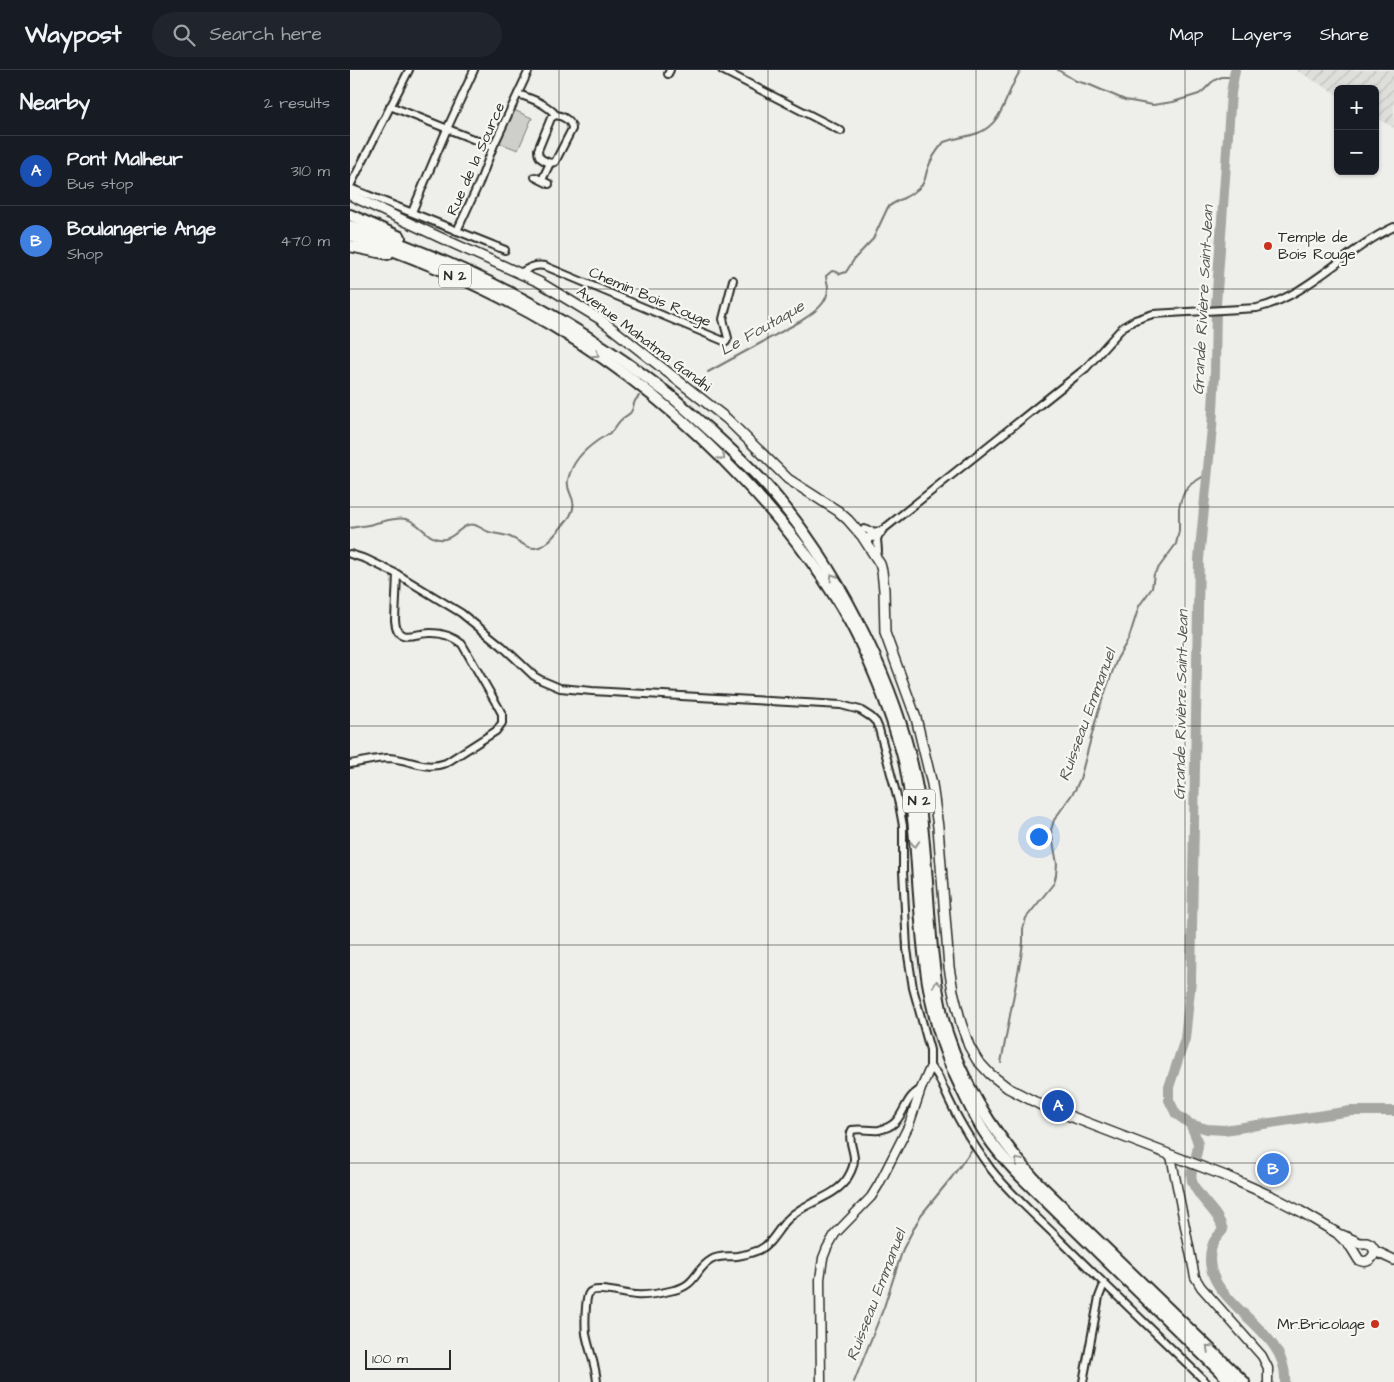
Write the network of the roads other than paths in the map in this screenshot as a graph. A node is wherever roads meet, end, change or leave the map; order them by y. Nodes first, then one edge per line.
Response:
1 (409, 70) edge
2 (474, 70) edge
3 (529, 70) edge
4 (722, 70) edge
5 (518, 94) junction
6 (390, 106) junction
7 (556, 115) junction
8 (447, 129) junction
9 (841, 131) dead end
10 (493, 147) junction
11 (550, 163) junction
12 (549, 184) dead end
13 (350, 187) edge
14 (350, 195) edge
15 (350, 201) edge
16 (412, 212) junction
17 (350, 215) edge
18 (350, 226) edge
19 (1394, 228) edge
20 (458, 231) junction
21 (350, 235) edge
22 (438, 237) junction
23 (350, 246) edge
24 (505, 250) dead end
25 (520, 273) junction
26 (734, 280) dead end
27 (492, 283) junction
28 (556, 327) junction
29 (812, 493) junction
30 (825, 502) junction
31 (864, 529) junction
32 (880, 532) junction
33 (870, 537) junction
34 (874, 550) junction
35 (350, 554) edge
36 (397, 574) junction
37 (350, 764) edge
38 (930, 1068) junction
39 (921, 1089) junction
40 (1171, 1156) junction
41 (1337, 1233) junction
42 (1360, 1243) junction
43 (1375, 1251) junction
44 (1355, 1254) junction
45 (1370, 1260) junction
46 (1394, 1261) edge
47 (1104, 1284) junction
48 (597, 1382) edge
49 (821, 1382) edge
50 (1083, 1382) edge
51 (1206, 1382) edge
52 (1231, 1382) edge
53 (1244, 1382) edge
54 (1268, 1382) edge

1 - 6 street
2 - 8 street
3 - 5 street, Rue de la Source
4 - 9 street
5 - 7 street
5 - 10 street, Rue de la Source
6 - 8 street
6 - 13 street
7 - 11 street
7 - 11 street
8 - 10 street
8 - 16 street
10 - 20 street, Rue de la Source
11 - 12 street
13 - 16 street
14 - 22 main road, Avenue Mahatma Gandhi
15 - 22 main road, Avenue Mahatma Gandhi
16 - 20 street
17 - 27 highway
18 - 27 highway, N 2
19 - 32 street
20 - 24 street
21 - 28 highway, N 2
22 - 25 main road, Avenue Mahatma Gandhi
23 - 28 highway
25 - 26 street, Chemin Bois Rouge
25 - 29 main road, Avenue Mahatma Gandhi
53 -> 27 highway, N 2
28 -> 52 highway, N 2
29 - 30 main road, Avenue Mahatma Gandhi
29 - 31 main road, Avenue Mahatma Gandhi
30 - 33 main road
30 - 34 main road, Avenue Mahatma Gandhi
31 - 32 street
31 - 33 main road, Avenue Mahatma Gandhi
32 - 33 main road
32 - 34 street
33 - 34 main road
34 - 40 main road, Avenue Mahatma Gandhi
35 - 36 street
36 - 37 street
36 - 38 street
38 - 39 street
38 - 47 street
39 - 48 street
39 - 49 street
40 - 41 main road
40 - 54 street
41 - 42 main road
41 - 44 main road
42 - 43 main road
42 - 44 main road
43 - 45 main road
43 - 46 main road
44 - 45 main road
45 - 46 main road
47 - 50 street
47 - 51 street

